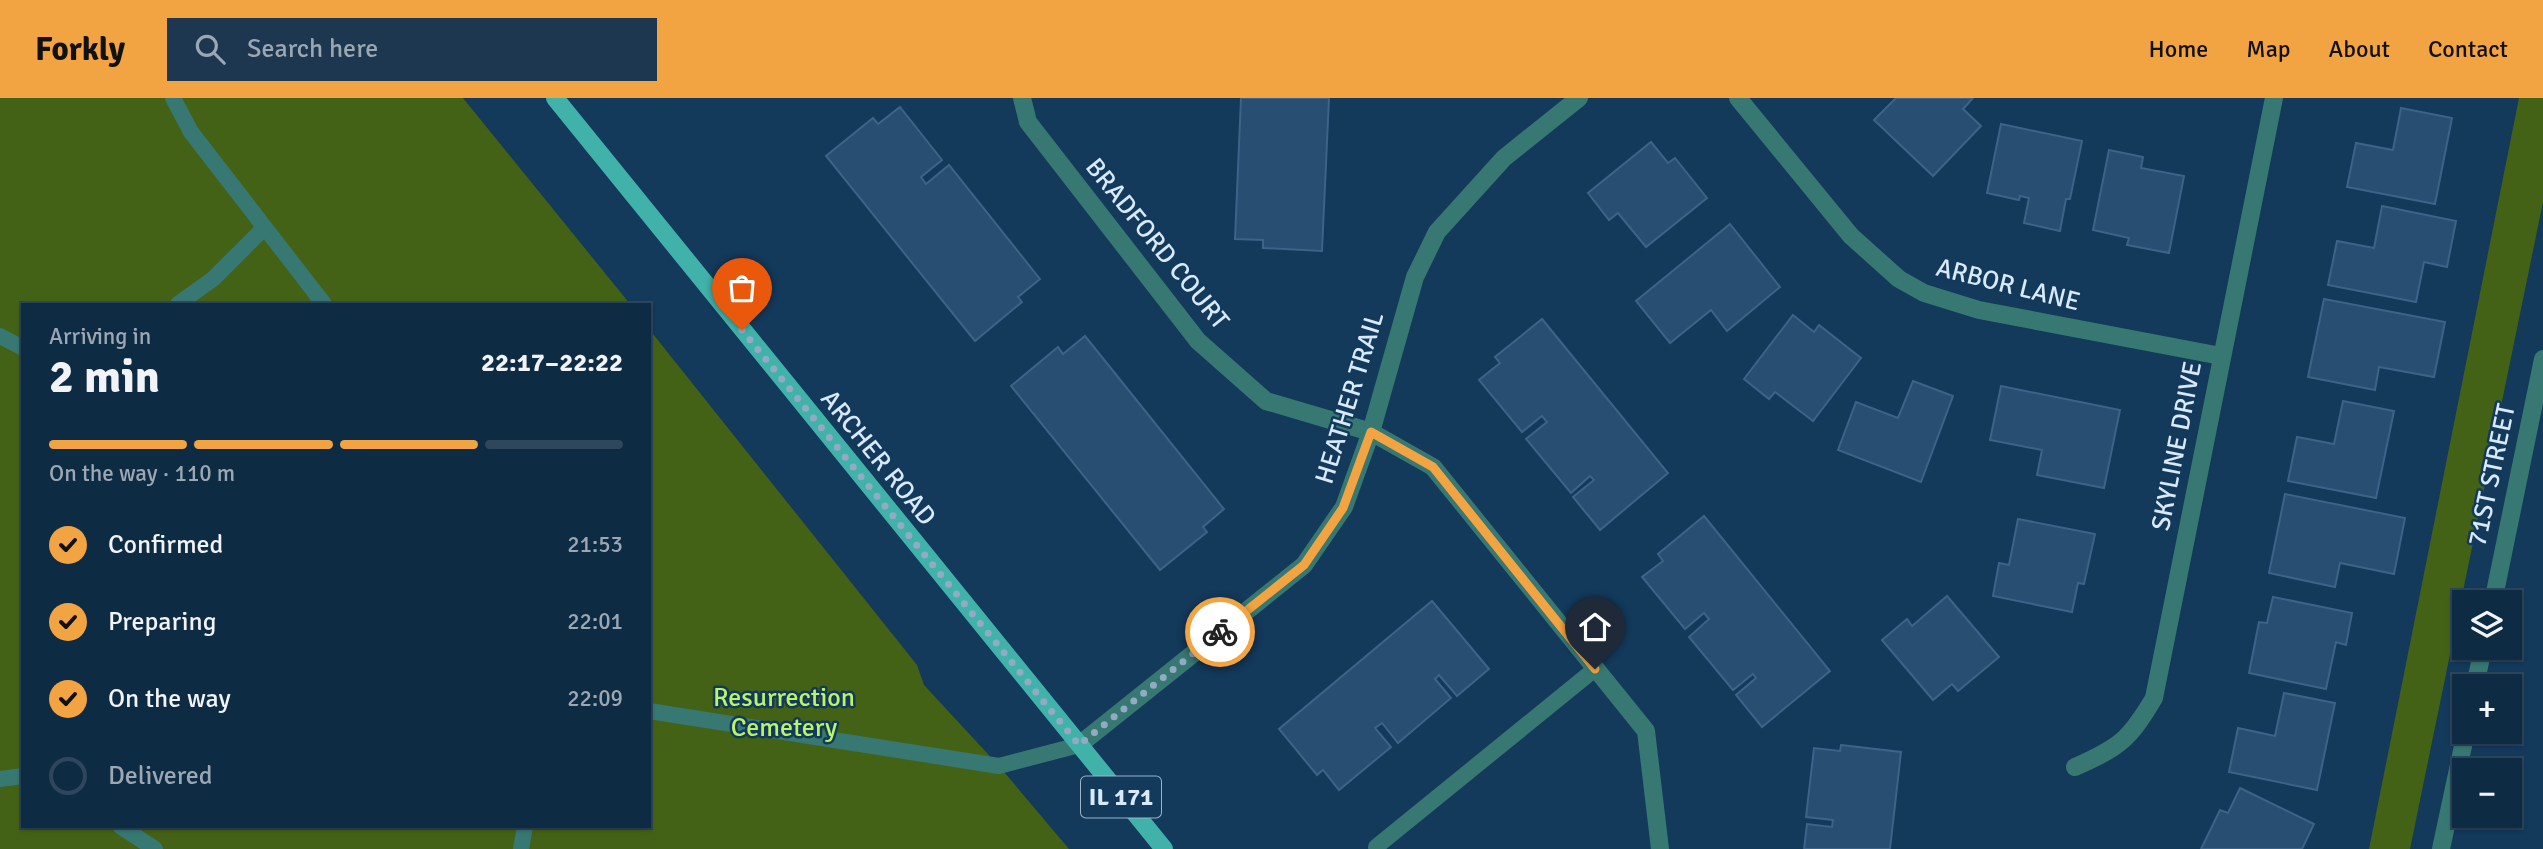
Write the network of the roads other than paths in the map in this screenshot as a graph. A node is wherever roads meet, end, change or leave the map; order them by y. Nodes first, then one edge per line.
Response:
1 (173, 98) edge
2 (555, 98) edge
3 (1023, 98) edge
4 (1579, 98) edge
5 (1738, 98) edge
6 (2274, 98) edge
7 (264, 228) junction
8 (179, 303) edge
9 (323, 303) edge
10 (0, 336) edge
11 (21, 347) edge
12 (2221, 356) junction
13 (2543, 359) edge
14 (1371, 432) junction
15 (2495, 590) edge
16 (1595, 669) junction
17 (651, 711) edge
18 (2463, 744) edge
19 (1079, 745) junction
20 (2075, 767) dead end
21 (21, 776) edge
22 (0, 779) edge
23 (123, 828) edge
24 (525, 828) edge
25 (1376, 847) dead end
26 (155, 849) edge
27 (521, 849) edge
28 (1164, 849) edge
29 (1660, 849) edge
30 (2441, 849) edge

1 - 7 lane
2 - 19 main road, ARCHER ROAD / IL 171
3 - 14 street, BRADFORD COURT
4 - 14 street, HEATHER TRAIL
5 - 12 street, ARBOR LANE
6 - 12 street, SKYLINE DRIVE
7 - 8 lane
7 - 9 lane
10 - 11 lane
12 - 20 street, SKYLINE DRIVE
13 - 15 street, 71ST STREET
14 - 16 street, BRADFORD COURT
14 - 19 street, HEATHER TRAIL
16 - 25 lane
16 - 29 street, BRADFORD COURT
17 - 19 lane
18 - 30 street
19 - 28 main road, ARCHER ROAD / IL 171
21 - 22 lane
23 - 26 lane
24 - 27 lane

